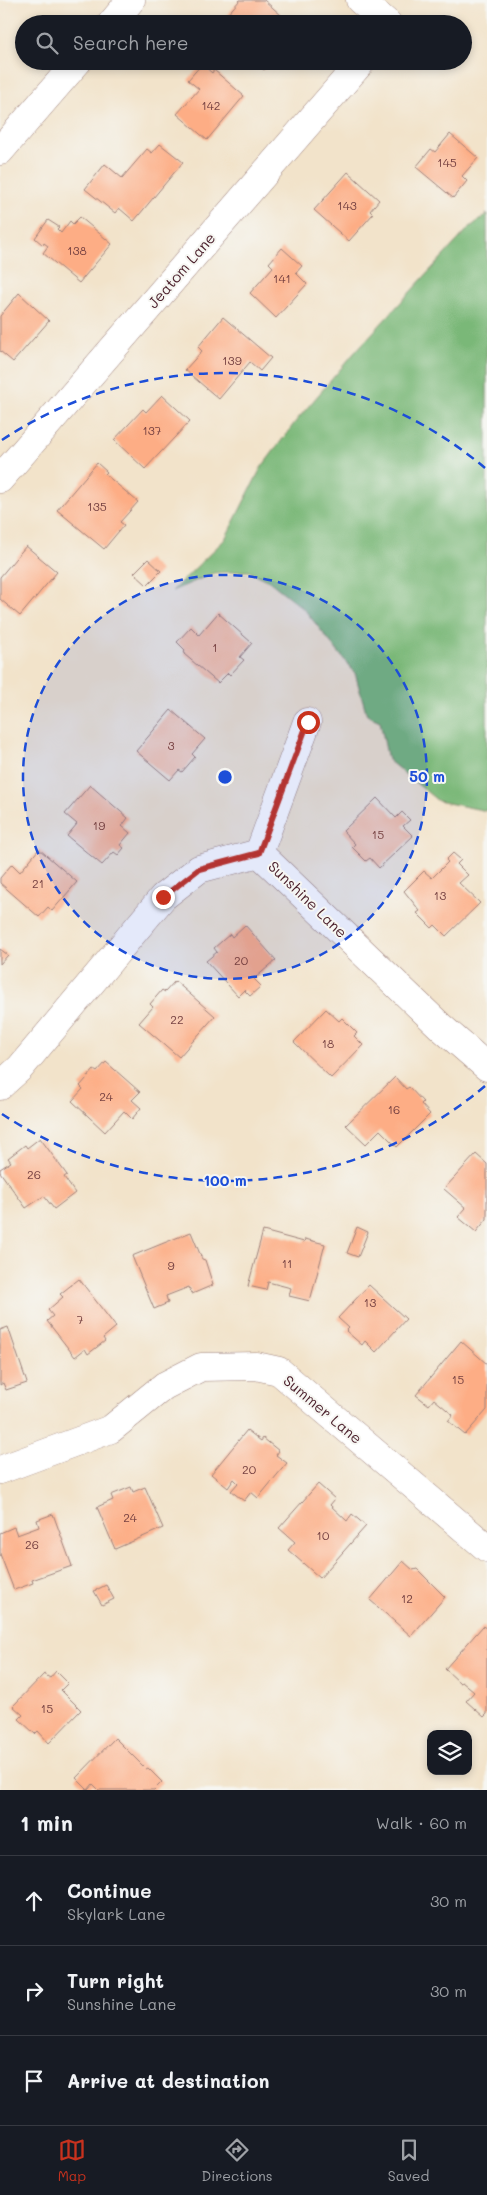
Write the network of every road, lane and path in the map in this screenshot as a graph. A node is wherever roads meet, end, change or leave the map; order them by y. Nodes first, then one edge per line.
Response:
1 (360, 0) edge
2 (378, 15) edge
3 (70, 70) edge
4 (354, 70) edge
5 (0, 151) edge
6 (0, 479) edge
7 (308, 722) dead end
8 (259, 853) junction
9 (487, 1067) edge
10 (0, 1086) edge
11 (0, 1470) edge
12 (487, 1548) edge

1 - 2 street
3 - 5 street
4 - 6 street, Jeatom Lane
7 - 8 street
8 - 9 street, Sunshine Lane
8 - 10 street, Sunshine Lane
11 - 12 street, Summer Lane

